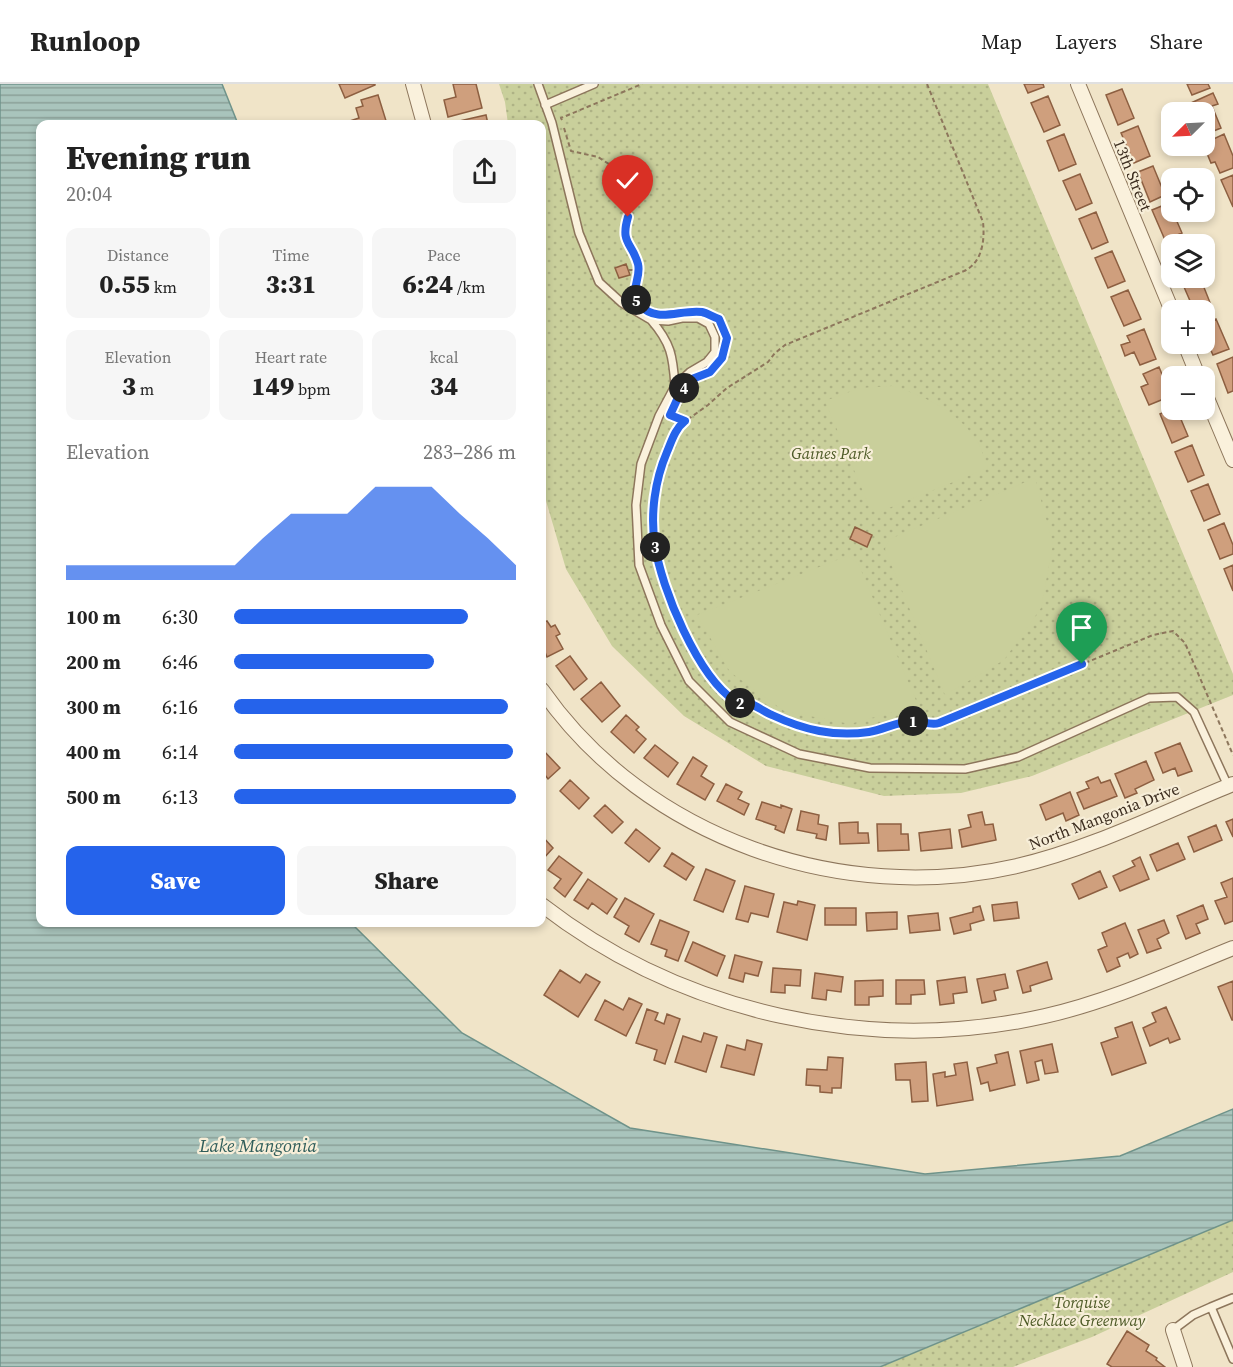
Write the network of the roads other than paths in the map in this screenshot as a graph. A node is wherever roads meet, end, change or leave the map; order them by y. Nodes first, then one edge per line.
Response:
1 (412, 84) edge
2 (538, 84) edge
3 (594, 84) edge
4 (1078, 84) edge
5 (545, 105) junction
6 (423, 120) edge
7 (1167, 300) edge
8 (651, 320) junction
9 (675, 386) junction
10 (1215, 417) edge
11 (1233, 460) edge
12 (546, 695) edge
13 (1230, 785) edge
14 (546, 908) edge
15 (1233, 948) edge
16 (1233, 1298) edge
17 (1211, 1308) junction
18 (1173, 1330) joint
19 (1233, 1359) edge
20 (1185, 1367) edge

1 - 6 street
2 - 5 lane
3 - 5 lane
4 - 7 street, 13th Street
5 - 8 lane
8 - 9 lane
8 - 9 lane
9 - 13 lane
10 - 11 street
12 - 13 street, North Mangonia Drive
14 - 15 street
16 - 17 lane
17 - 18 lane
17 - 19 lane
18 - 20 street

